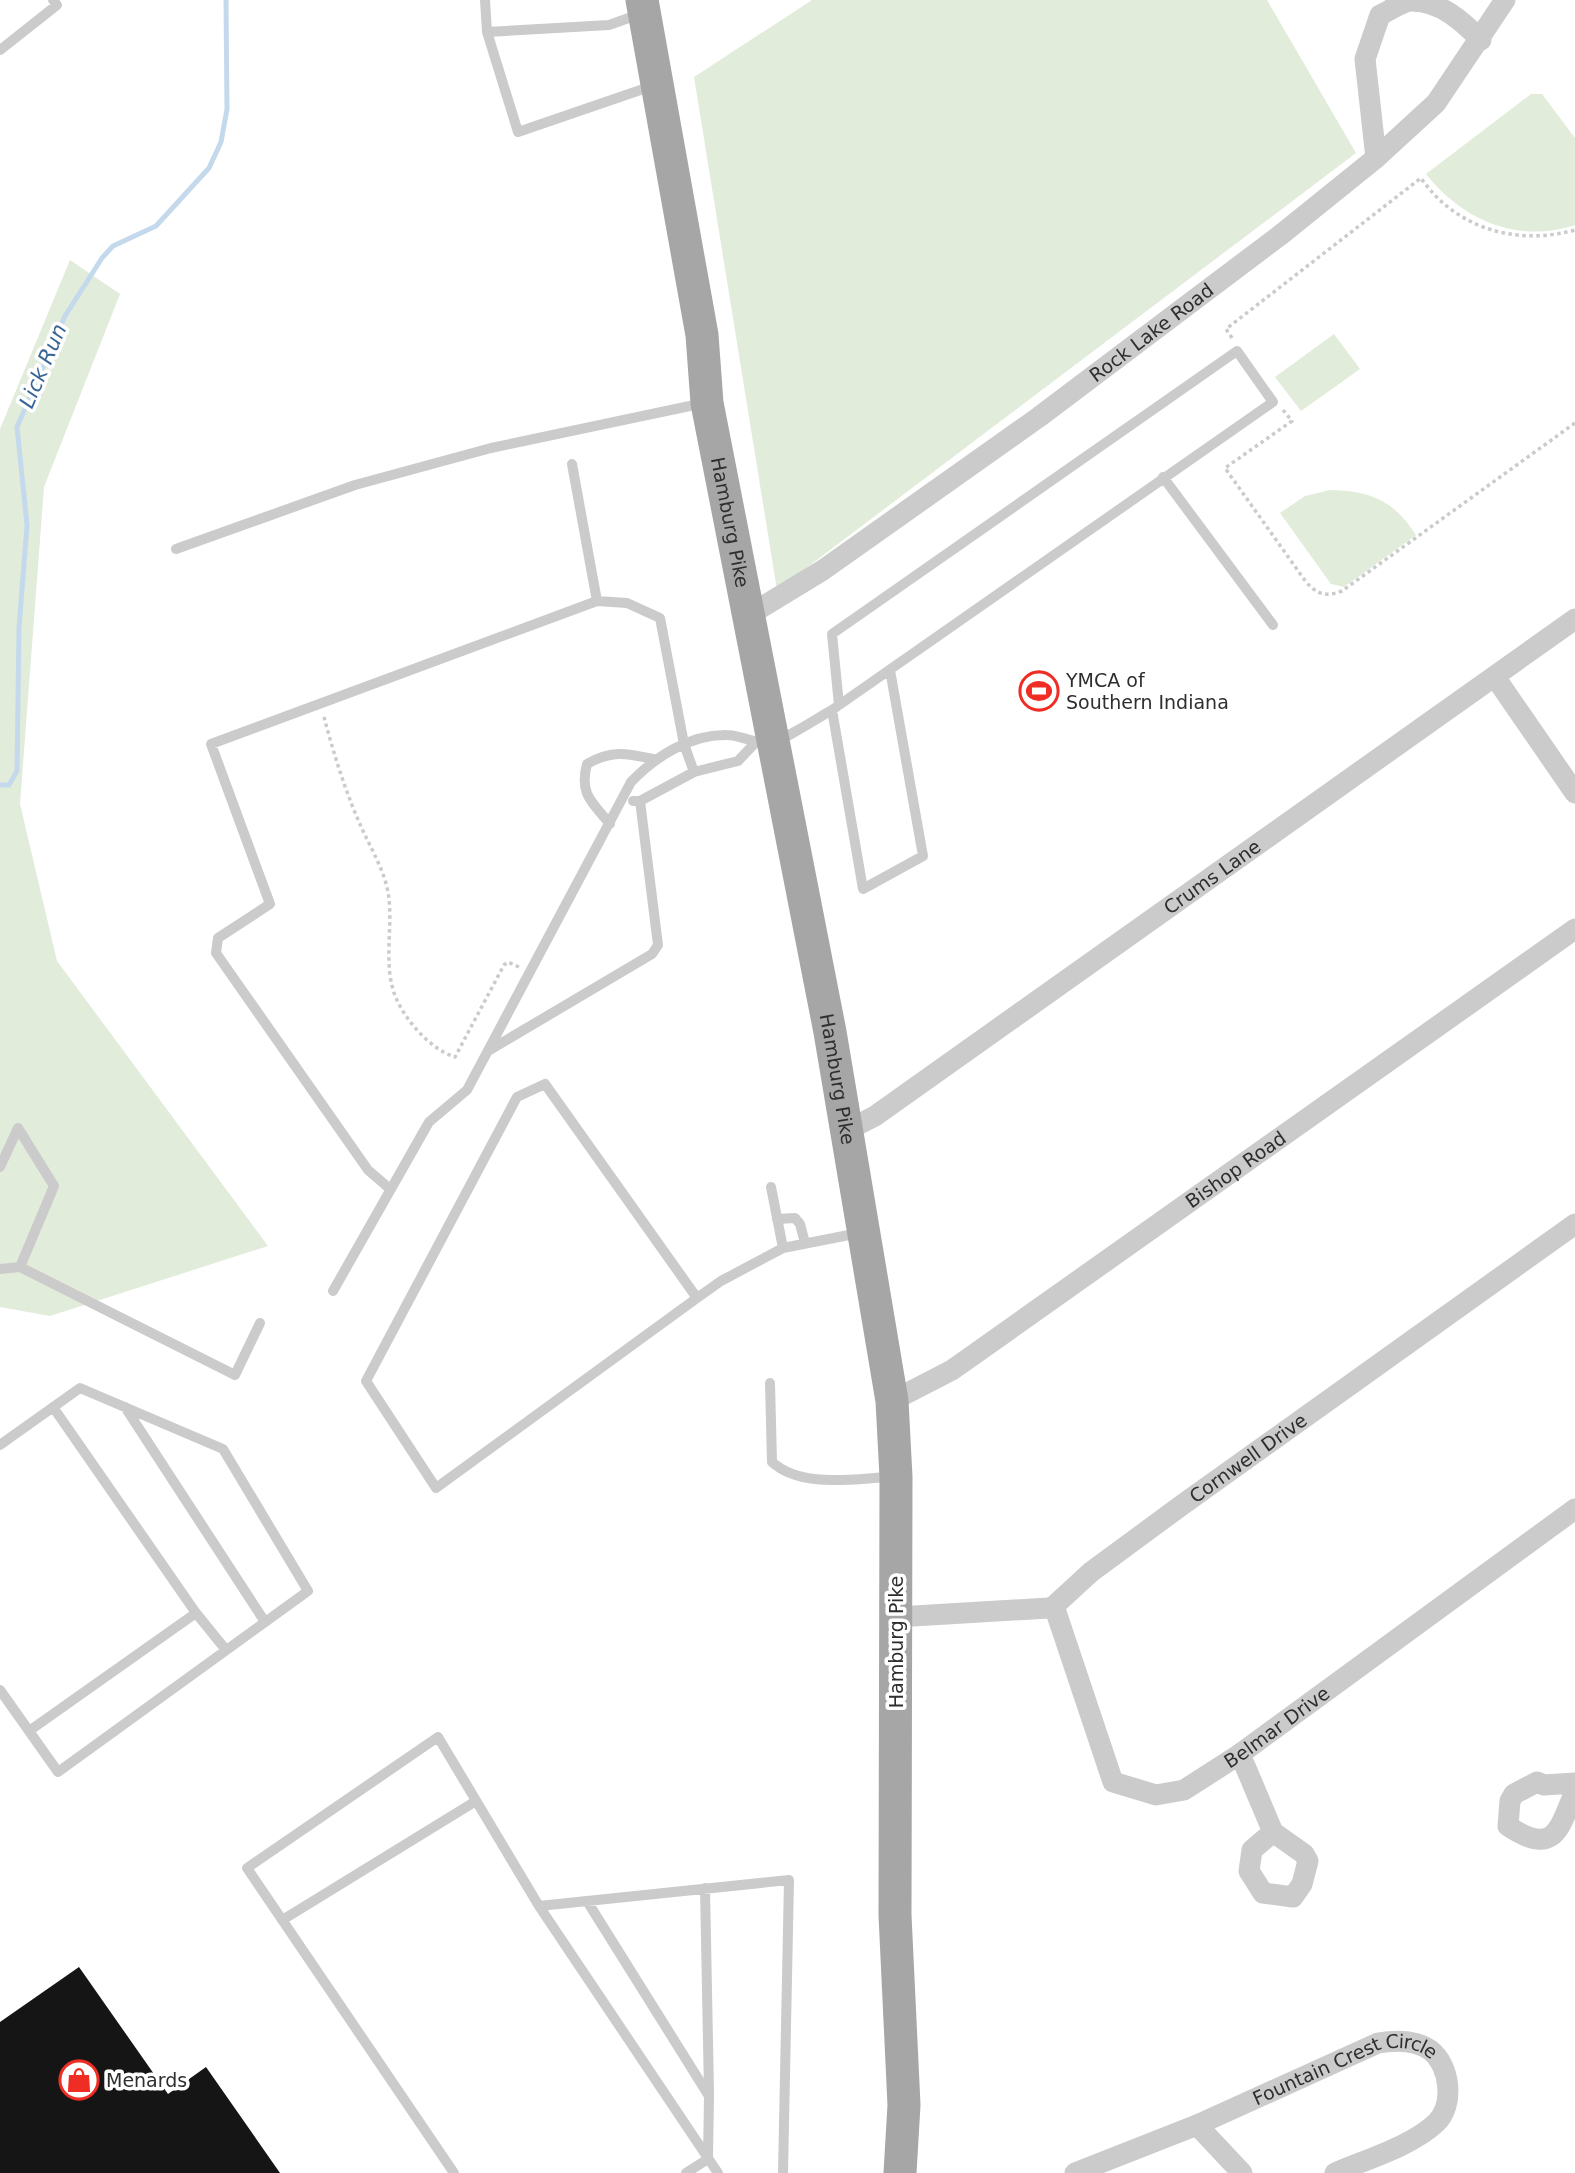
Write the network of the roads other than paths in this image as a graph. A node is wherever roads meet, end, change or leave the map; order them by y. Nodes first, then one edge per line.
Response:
1 (53, 0) edge
2 (485, 0) edge
3 (1505, 0) edge
4 (643, 6) edge
5 (487, 32) junction
6 (1481, 40) junction
7 (0, 50) edge
8 (657, 85) junction
9 (1376, 158) junction
10 (707, 403) junction
11 (572, 464) dead end
12 (1163, 477) junction
13 (176, 549) dead end
14 (597, 601) junction
15 (749, 615) junction
16 (1575, 619) edge
17 (1273, 625) dead end
18 (890, 670) junction
19 (1495, 677) junction
20 (835, 707) junction
21 (764, 742) junction
22 (684, 744) junction
23 (653, 759) junction
24 (694, 772) junction
25 (1575, 793) edge
26 (623, 801) junction
27 (640, 801) junction
28 (610, 824) junction
29 (1575, 929) edge
30 (488, 1051) junction
31 (846, 1131) junction
32 (0, 1167) edge
33 (771, 1187) dead end
34 (390, 1189) junction
35 (777, 1219) junction
36 (1575, 1224) edge
37 (865, 1231) junction
38 (805, 1243) junction
39 (783, 1248) junction
40 (20, 1267) junction
41 (0, 1269) edge
42 (334, 1291) dead end
43 (697, 1298) junction
44 (260, 1323) dead end
45 (770, 1384) dead end
46 (892, 1401) junction
47 (53, 1407) junction
48 (125, 1407) junction
49 (0, 1446) edge
50 (896, 1477) junction
51 (1575, 1508) edge
52 (1054, 1606) junction
53 (196, 1613) junction
54 (897, 1617) junction
55 (265, 1622) junction
56 (226, 1650) junction
57 (0, 1690) edge
58 (29, 1731) junction
59 (1240, 1754) junction
60 (1575, 1783) edge
61 (1575, 1791) edge
62 (476, 1801) junction
63 (1273, 1832) dead end
64 (705, 1888) junction
65 (587, 1901) junction
66 (539, 1906) junction
67 (284, 1919) junction
68 (709, 2096) junction
69 (1197, 2125) junction
70 (708, 2159) junction
71 (454, 2173) edge
72 (686, 2173) edge
73 (718, 2173) edge
74 (783, 2173) edge
75 (900, 2173) edge
76 (1074, 2173) edge
77 (1242, 2173) edge
78 (1335, 2173) edge

1 - 7 lane
2 - 5 lane
3 - 6 street, Rock Lake Road
4 - 5 lane
4 - 8 main road, Hamburg Pike
5 - 8 lane
6 - 9 street, Rock Lake Road
6 - 9 street
8 - 10 main road, Hamburg Pike
9 - 15 street, Rock Lake Road
10 - 13 lane
10 - 15 main road, Hamburg Pike
11 - 14 lane
12 - 17 lane
12 - 18 lane
12 - 20 lane
14 - 22 lane
14 - 34 lane
15 - 21 main road, Hamburg Pike
16 - 19 street, Crums Lane
18 - 20 lane
18 - 20 lane
19 - 25 street
19 - 31 street, Crums Lane
20 - 21 lane
21 - 22 lane
21 - 24 lane
21 - 31 main road, Hamburg Pike
22 - 23 lane
22 - 24 lane
23 - 26 lane
23 - 28 lane
24 - 27 lane
26 - 27 lane
26 - 28 lane
27 - 30 lane
28 - 30 lane
29 - 46 street, Bishop Road
30 - 34 lane
31 - 37 main road, Hamburg Pike
32 - 40 lane
33 - 35 lane
34 - 42 lane
35 - 38 lane
35 - 39 lane
36 - 52 street, Cornwell Drive
37 - 38 lane
37 - 46 main road, Hamburg Pike
38 - 39 lane
39 - 43 lane
40 - 41 lane
40 - 44 lane
43 - 43 lane
45 - 50 lane
46 - 50 main road, Hamburg Pike
47 - 48 lane
47 - 49 lane
47 - 53 lane
48 - 55 lane
48 - 55 lane
50 - 54 main road, Hamburg Pike
51 - 59 street, Belmar Drive
52 - 54 street
52 - 59 street, Belmar Drive
53 - 56 lane
53 - 58 lane
54 - 75 main road, Hamburg Pike
55 - 56 lane
56 - 58 lane
57 - 58 lane
59 - 63 street
60 - 61 street
62 - 66 lane
62 - 67 lane
62 - 67 lane
64 - 65 lane
64 - 68 lane
64 - 74 lane
65 - 66 lane
65 - 68 lane
66 - 70 lane
67 - 71 lane
68 - 70 lane
69 - 76 street, Fountain Crest Circle
69 - 77 street
69 - 78 street, Fountain Crest Circle
70 - 72 lane
70 - 73 lane

